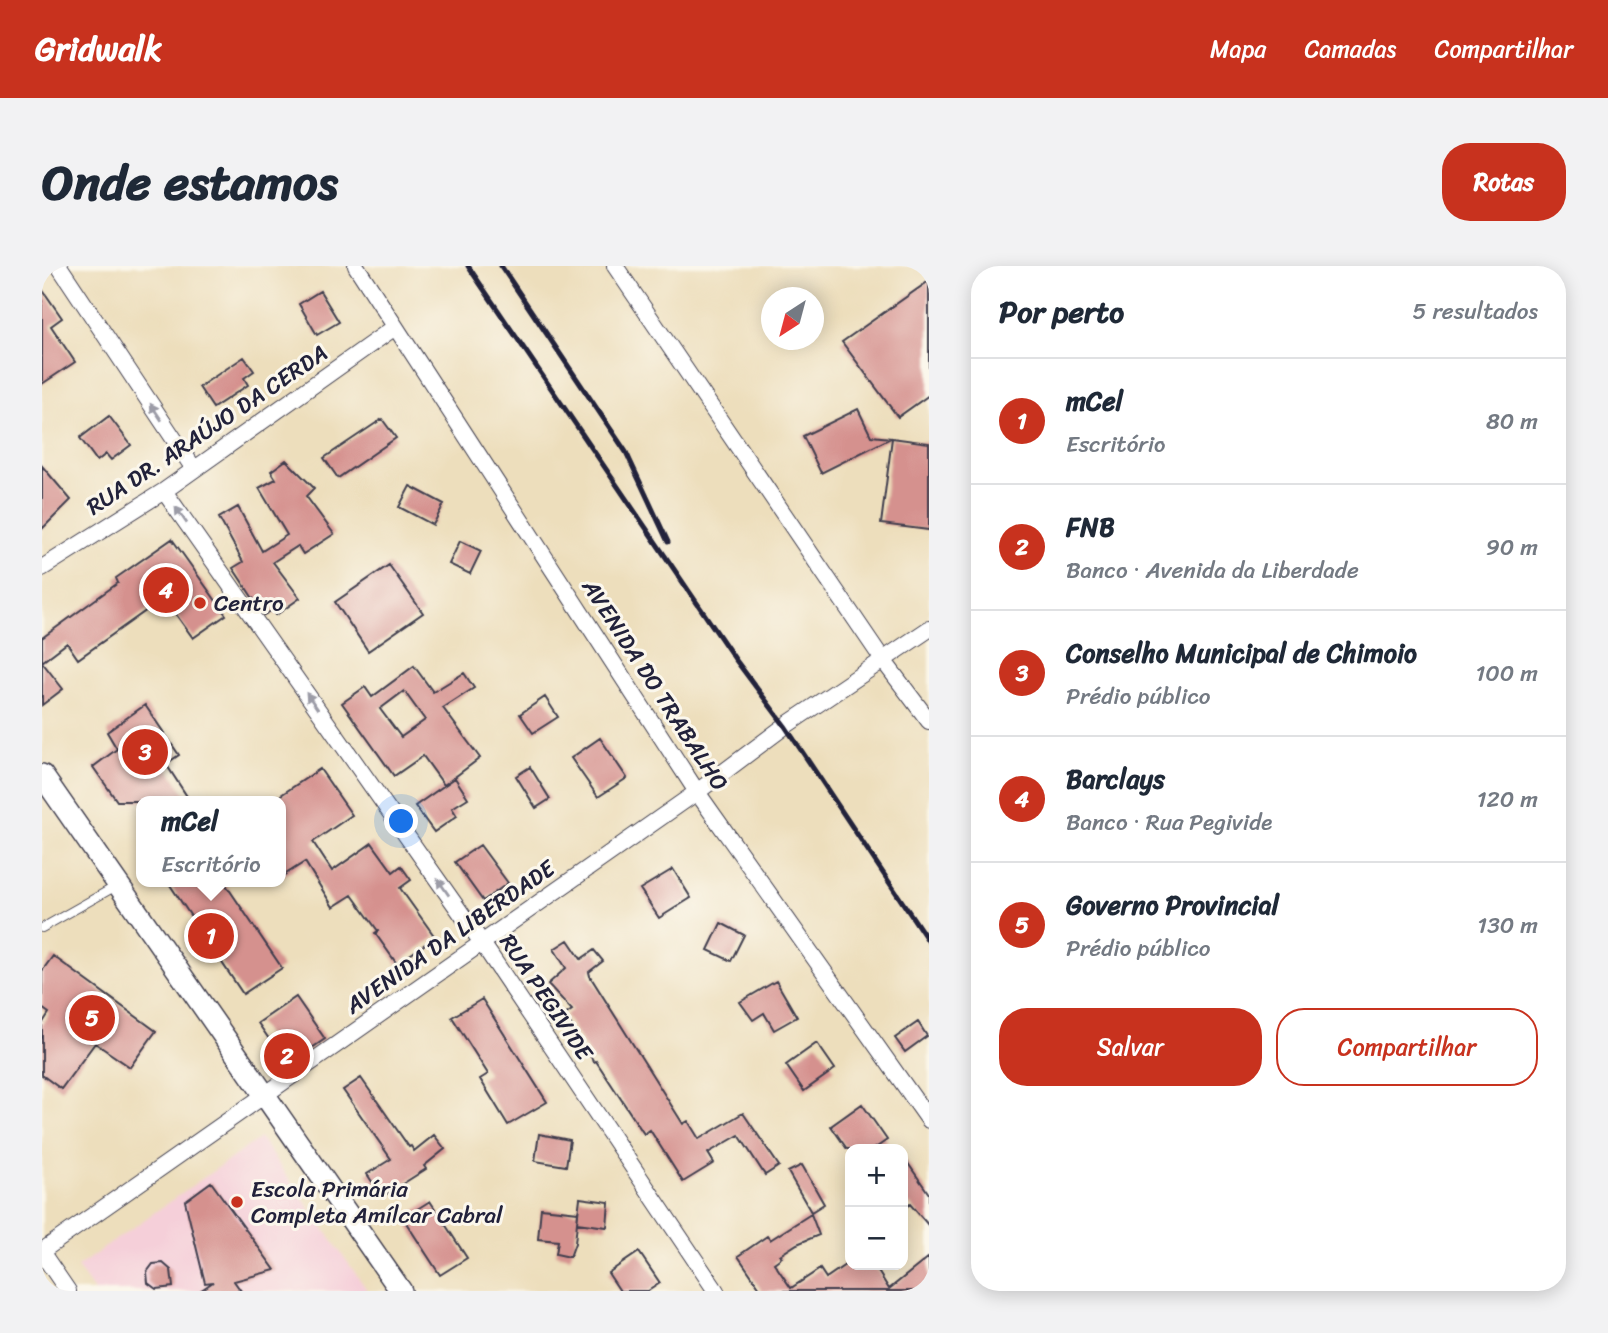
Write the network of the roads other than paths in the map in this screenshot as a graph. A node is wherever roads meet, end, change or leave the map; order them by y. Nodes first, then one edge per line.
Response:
1 (59, 266) edge
2 (356, 266) edge
3 (615, 266) edge
4 (396, 327) junction
5 (194, 469) junction
6 (164, 491) junction
7 (42, 568) edge
8 (929, 629) edge
9 (883, 660) junction
10 (929, 719) edge
11 (42, 775) edge
12 (697, 792) junction
13 (118, 885) junction
14 (42, 928) edge
15 (482, 943) junction
16 (265, 1095) junction
17 (929, 1120) edge
18 (42, 1252) edge
19 (68, 1291) edge
20 (401, 1291) edge
21 (716, 1291) edge

5 -> 1 street
2 - 4 street, AVENIDA DO TRABALHO
3 - 9 street
4 - 5 street, RUA DR. ARAÚJO DA CERDA
4 - 12 street, AVENIDA DO TRABALHO
5 - 6 street, RUA DR. ARAÚJO DA CERDA
6 - 7 street, RUA DR. ARAÚJO DA CERDA
15 -> 6 street, RUA PEGIVIDE
8 - 9 street, AVENIDA DA LIBERDADE
9 - 10 street
9 - 12 street, AVENIDA DA LIBERDADE
11 - 13 street
12 - 15 street, AVENIDA DA LIBERDADE
12 - 17 street, AVENIDA DO TRABALHO
13 - 14 lane
13 - 16 street
15 - 16 street, AVENIDA DA LIBERDADE
15 - 21 street, RUA PEGIVIDE
16 - 18 street, AVENIDA DA LIBERDADE
16 - 20 street
18 - 19 street

